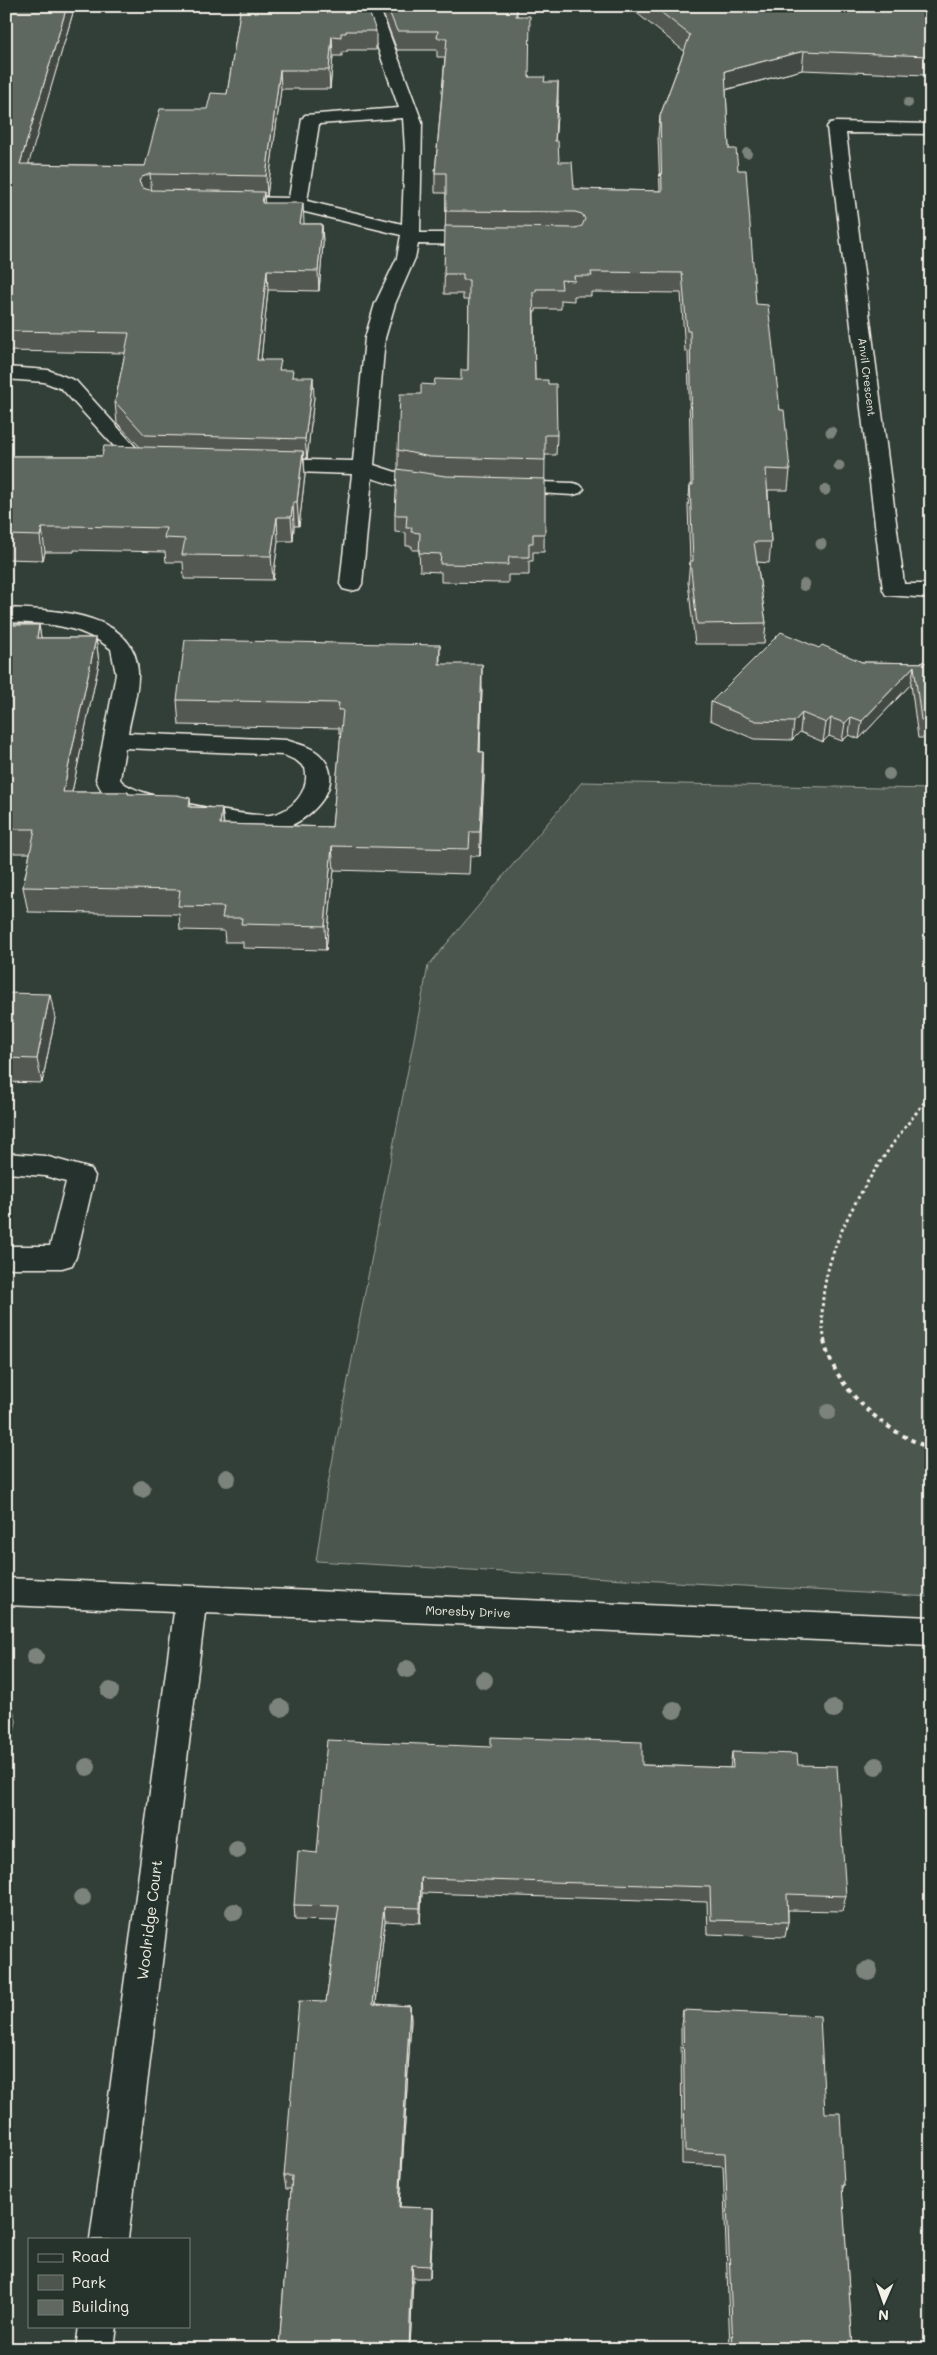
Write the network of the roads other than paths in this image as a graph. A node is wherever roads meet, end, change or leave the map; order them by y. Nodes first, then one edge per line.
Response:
1 (371, 6) edge
2 (410, 112) junction
3 (931, 129) edge
4 (210, 203) edge
5 (297, 204) junction
6 (410, 235) junction
7 (496, 239) edge
8 (6, 373) edge
9 (111, 462) edge
10 (246, 465) edge
11 (363, 468) junction
12 (449, 485) edge
13 (487, 486) edge
14 (573, 489) dead end
15 (351, 584) dead end
16 (931, 591) edge
17 (6, 615) edge
18 (116, 740) junction
19 (6, 1163) edge
20 (6, 1257) edge
21 (6, 1591) edge
22 (191, 1600) junction
23 (931, 1631) edge
24 (109, 2238) edge
25 (98, 2328) edge
26 (95, 2349) edge

1 - 2 street
2 - 5 street
2 - 6 street
3 - 16 street, Anvil Crescent
4 - 5 street
5 - 6 street
6 - 7 street
6 - 11 street
8 - 9 street
10 - 11 street
11 - 12 street
11 - 15 street
13 - 14 street
17 - 18 street
18 - 18 street
19 - 20 street
21 - 22 street, Moresby Drive
22 - 23 street, Moresby Drive
22 - 24 street, Woolridge Court
25 - 26 street

